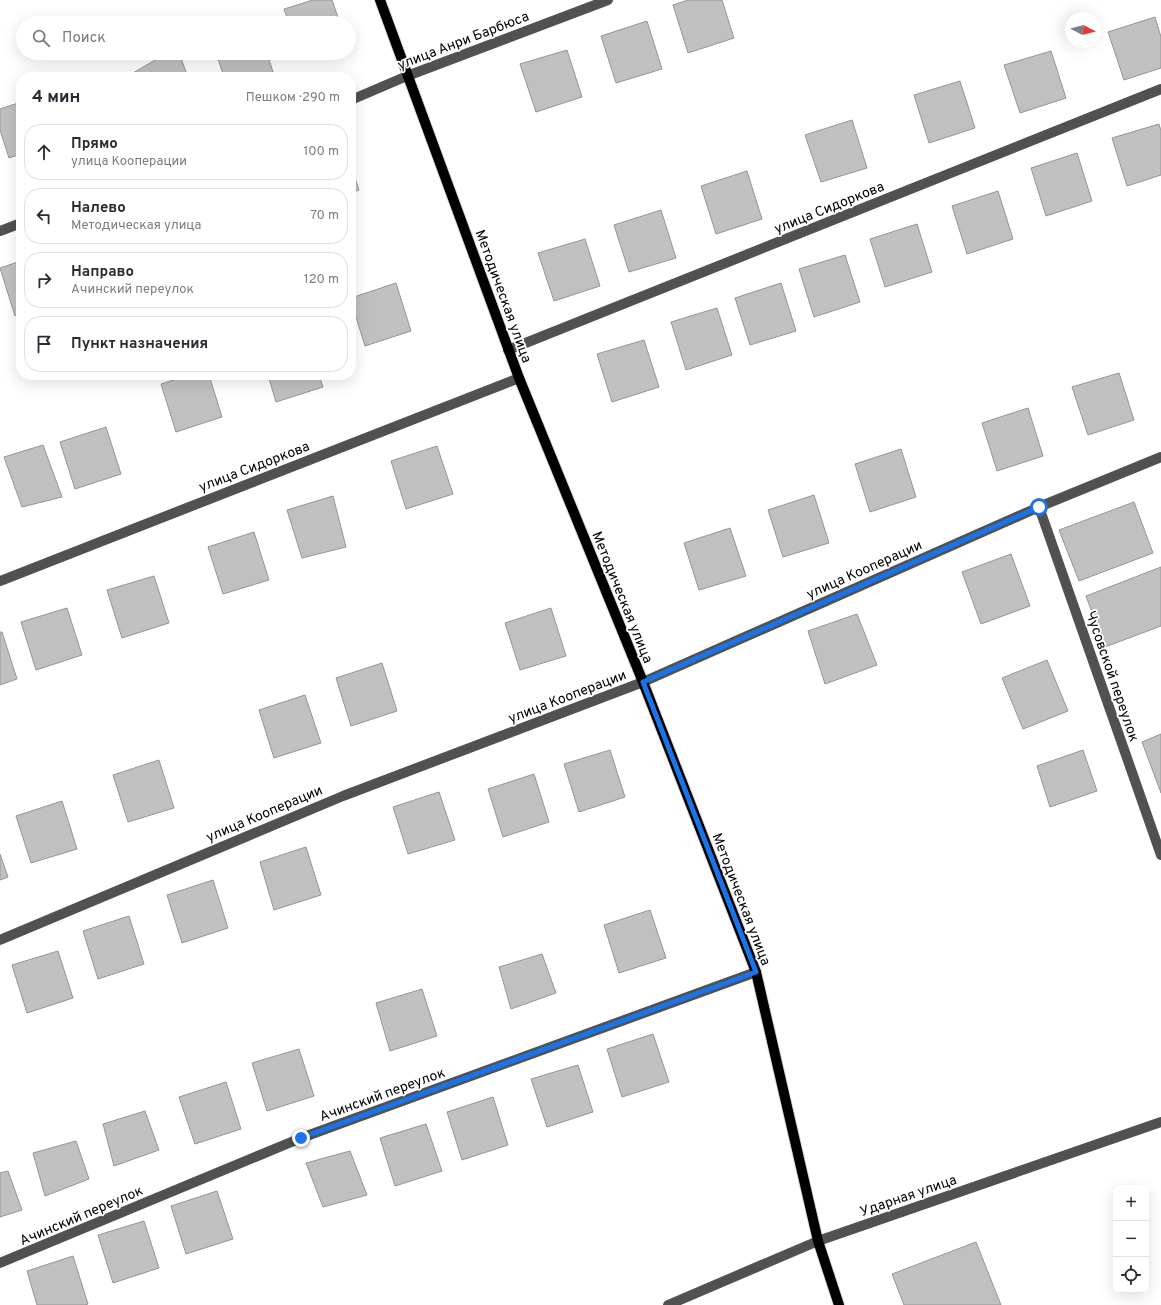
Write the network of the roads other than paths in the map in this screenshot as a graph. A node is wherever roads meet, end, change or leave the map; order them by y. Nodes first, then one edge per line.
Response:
1 (380, 0) edge
2 (608, 0) edge
3 (407, 76) junction
4 (1161, 89) edge
5 (356, 98) edge
6 (16, 225) edge
7 (0, 230) edge
8 (508, 350) junction
9 (519, 378) junction
10 (1161, 457) edge
11 (1039, 507) junction
12 (0, 581) edge
13 (643, 682) junction
14 (1161, 855) edge
15 (0, 940) edge
16 (756, 972) junction
17 (1161, 1122) edge
18 (818, 1242) junction
19 (0, 1264) edge
20 (668, 1305) edge
21 (839, 1305) edge

1 - 3 main road, Методическая улица
2 - 3 street, улица Анри Барбюса
3 - 5 street, улица Анри Барбюса
3 - 8 main road, Методическая улица
4 - 8 street, улица Сидоркова
6 - 7 street
8 - 9 main road, Методическая улица
9 - 12 street, улица Сидоркова
9 - 13 main road, Методическая улица
10 - 11 street, улица Кооперации
11 - 13 street, улица Кооперации
11 - 14 street, Чусовской переулок
13 - 15 street, улица Кооперации
13 - 16 main road, Методическая улица
16 - 18 main road, Методическая улица
16 - 19 street, Ачинский переулок
17 - 18 street, Ударная улица
18 - 20 street, Ударная улица
18 - 21 main road, Методическая улица

